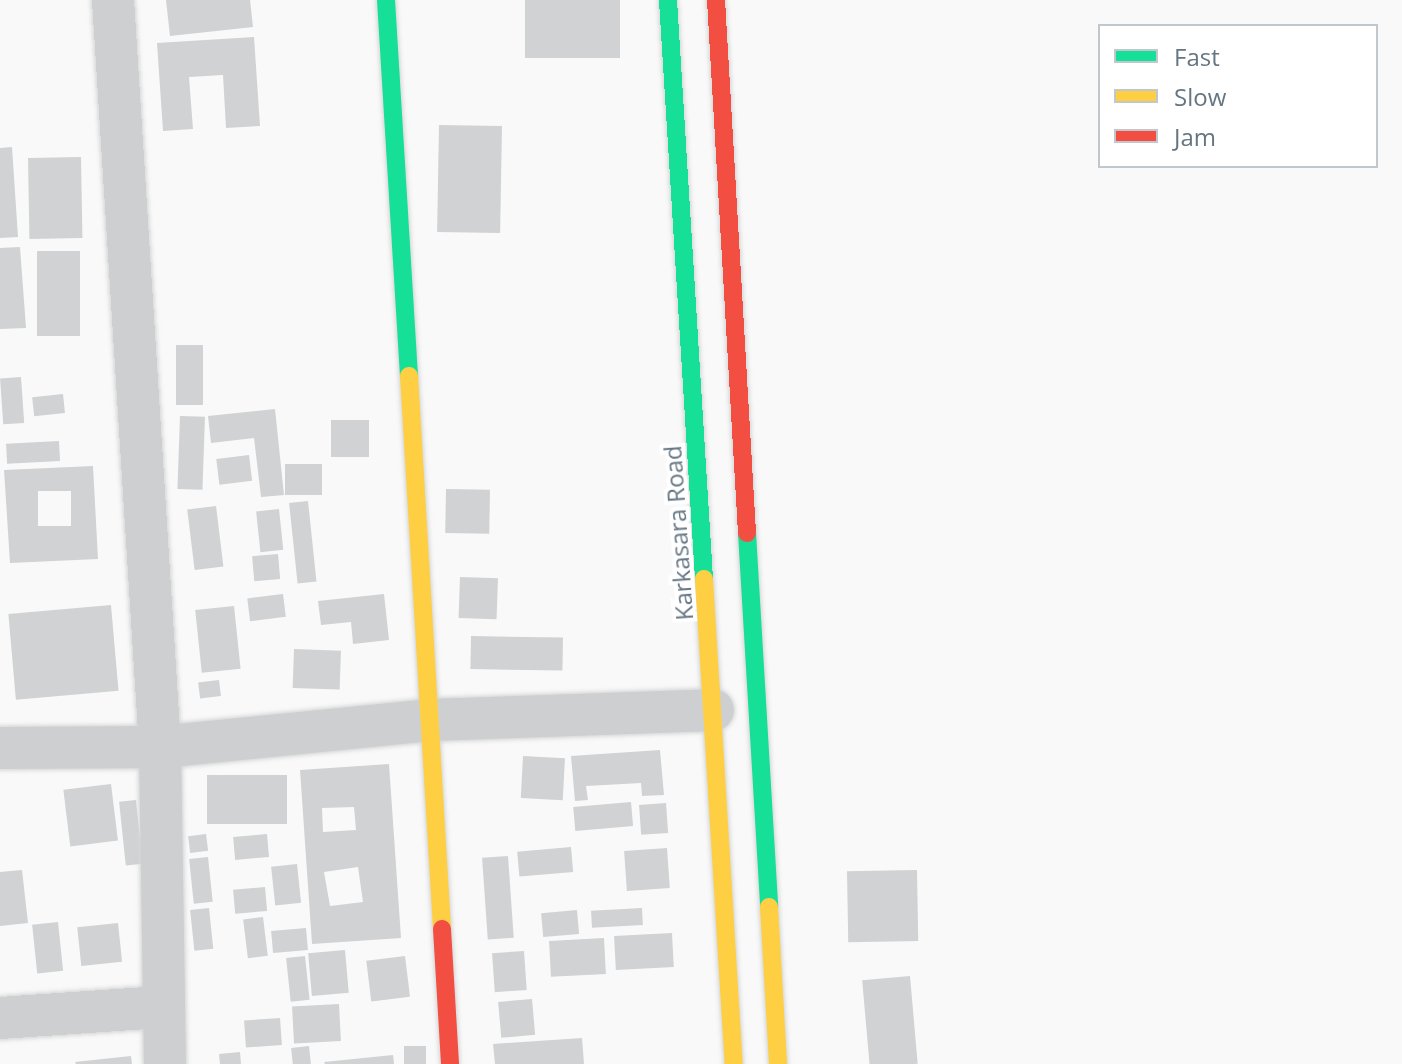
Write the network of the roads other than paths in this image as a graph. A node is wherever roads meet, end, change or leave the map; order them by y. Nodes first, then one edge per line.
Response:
1 (113, 0) edge
2 (386, 0) edge
3 (668, 0) edge
4 (716, 0) edge
5 (713, 710) junction
6 (430, 720) junction
7 (160, 747) junction
8 (0, 748) edge
9 (162, 1007) junction
10 (0, 1018) edge
11 (165, 1064) edge
12 (450, 1064) edge
13 (734, 1064) edge
14 (778, 1064) edge

1 - 7 street
2 - 6 main road
3 - 5 main road, Karkasara Road
4 - 14 main road
5 - 6 street
5 - 13 main road, Karkasara Road
6 - 7 street
6 - 12 main road
7 - 8 street
7 - 9 street
9 - 10 street
9 - 11 street

